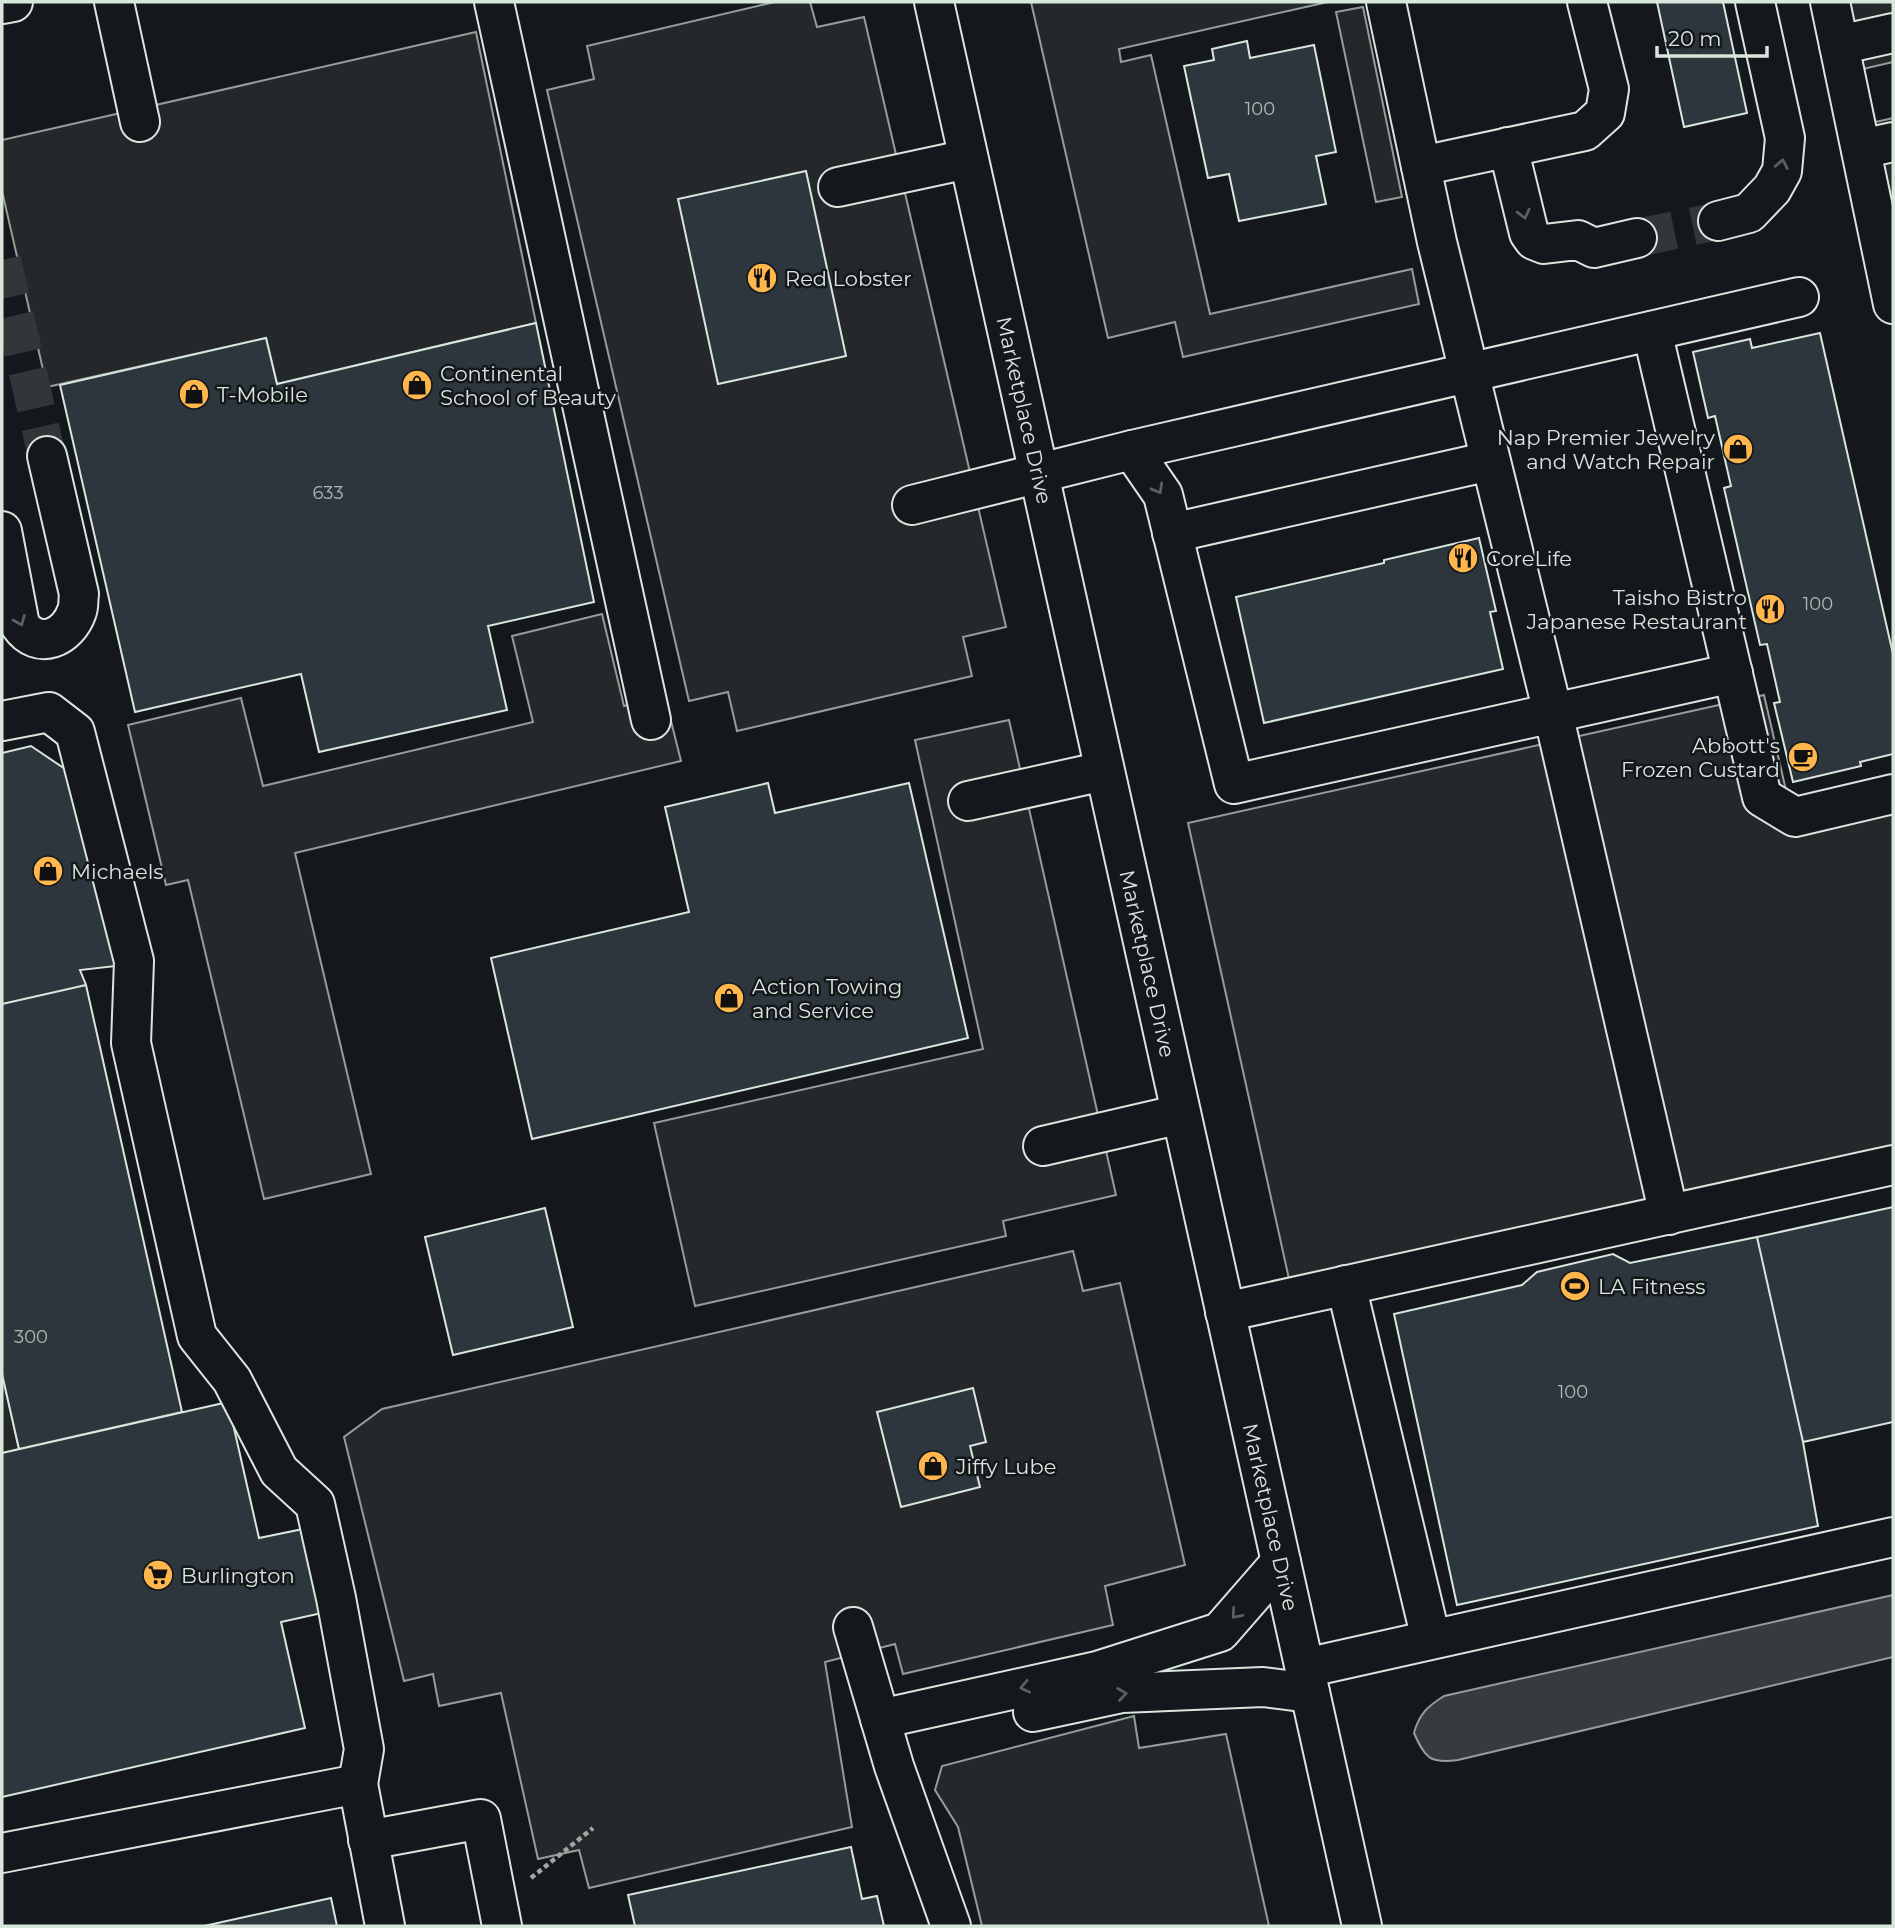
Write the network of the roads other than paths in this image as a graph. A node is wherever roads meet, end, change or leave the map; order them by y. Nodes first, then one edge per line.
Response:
1 (13, 2) edge
2 (114, 2) edge
3 (494, 2) edge
4 (934, 2) edge
5 (1387, 2) edge
6 (1587, 2) edge
7 (1755, 2) edge
8 (1830, 2) edge
9 (2, 4) edge
10 (1893, 33) edge
11 (1839, 46) junction
12 (139, 122) dead end
13 (1877, 146) edge
14 (1508, 147) junction
15 (968, 159) junction
16 (1421, 166) junction
17 (838, 187) dead end
18 (1715, 210) tunnel mouth
19 (1635, 227) tunnel mouth
20 (1798, 297) dead end
21 (1893, 304) edge
22 (1652, 331) junction
23 (1468, 372) junction
24 (1132, 450) junction
25 (47, 456) tunnel mouth
26 (1490, 461) junction
27 (1038, 474) junction
28 (912, 505) dead end
29 (2, 531) edge
30 (1172, 533) junction
31 (1732, 673) junction
32 (1553, 713) junction
33 (651, 720) dead end
34 (2, 721) edge
35 (1104, 771) junction
36 (1893, 794) edge
37 (968, 801) dead end
38 (1181, 1114) junction
39 (1043, 1146) dead end
40 (1893, 1165) edge
41 (1669, 1215) junction
42 (1346, 1285) junction
43 (1225, 1312) junction
44 (1893, 1537) edge
45 (1281, 1562) junction
46 (853, 1627) dead end
47 (1431, 1639) junction
48 (1307, 1680) junction
49 (884, 1731) junction
50 (358, 1784) junction
51 (368, 1840) junction
52 (2, 1853) edge
53 (500, 1916) edge
54 (385, 1926) edge
55 (951, 1926) edge
56 (1362, 1926) edge

1 - 9 street
2 - 12 street
3 - 33 street
4 - 15 street, Marketplace Drive
5 - 16 street
6 - 14 street
18 -> 7 street
8 - 11 street
10 - 11 street
11 - 13 street
13 - 21 street
14 - 16 street
14 -> 19 street
15 - 17 street
15 - 27 street, Marketplace Drive
16 - 23 street
20 - 22 street
22 - 23 street
22 - 31 street
23 - 24 street
23 - 26 street
24 - 27 street
24 -> 30 street
29 -> 25 street
26 - 30 street
26 - 32 street
27 - 28 street
27 - 35 street, Marketplace Drive
30 - 32 street
31 - 32 street
31 - 36 street
32 - 41 street
34 - 50 street
35 - 37 street
35 - 38 street, Marketplace Drive
38 - 39 street
38 - 43 street, Marketplace Drive
40 - 41 street
41 - 42 street
42 - 43 street
42 - 47 street
43 - 45 street, Marketplace Drive
44 - 47 street
45 - 48 street, Marketplace Drive
45 -> 49 street
46 - 49 street
47 - 48 street
49 -> 48 street
48 - 56 street, Marketplace Drive
49 - 55 street
50 - 51 street
50 - 52 street
51 - 53 street
51 - 54 street

